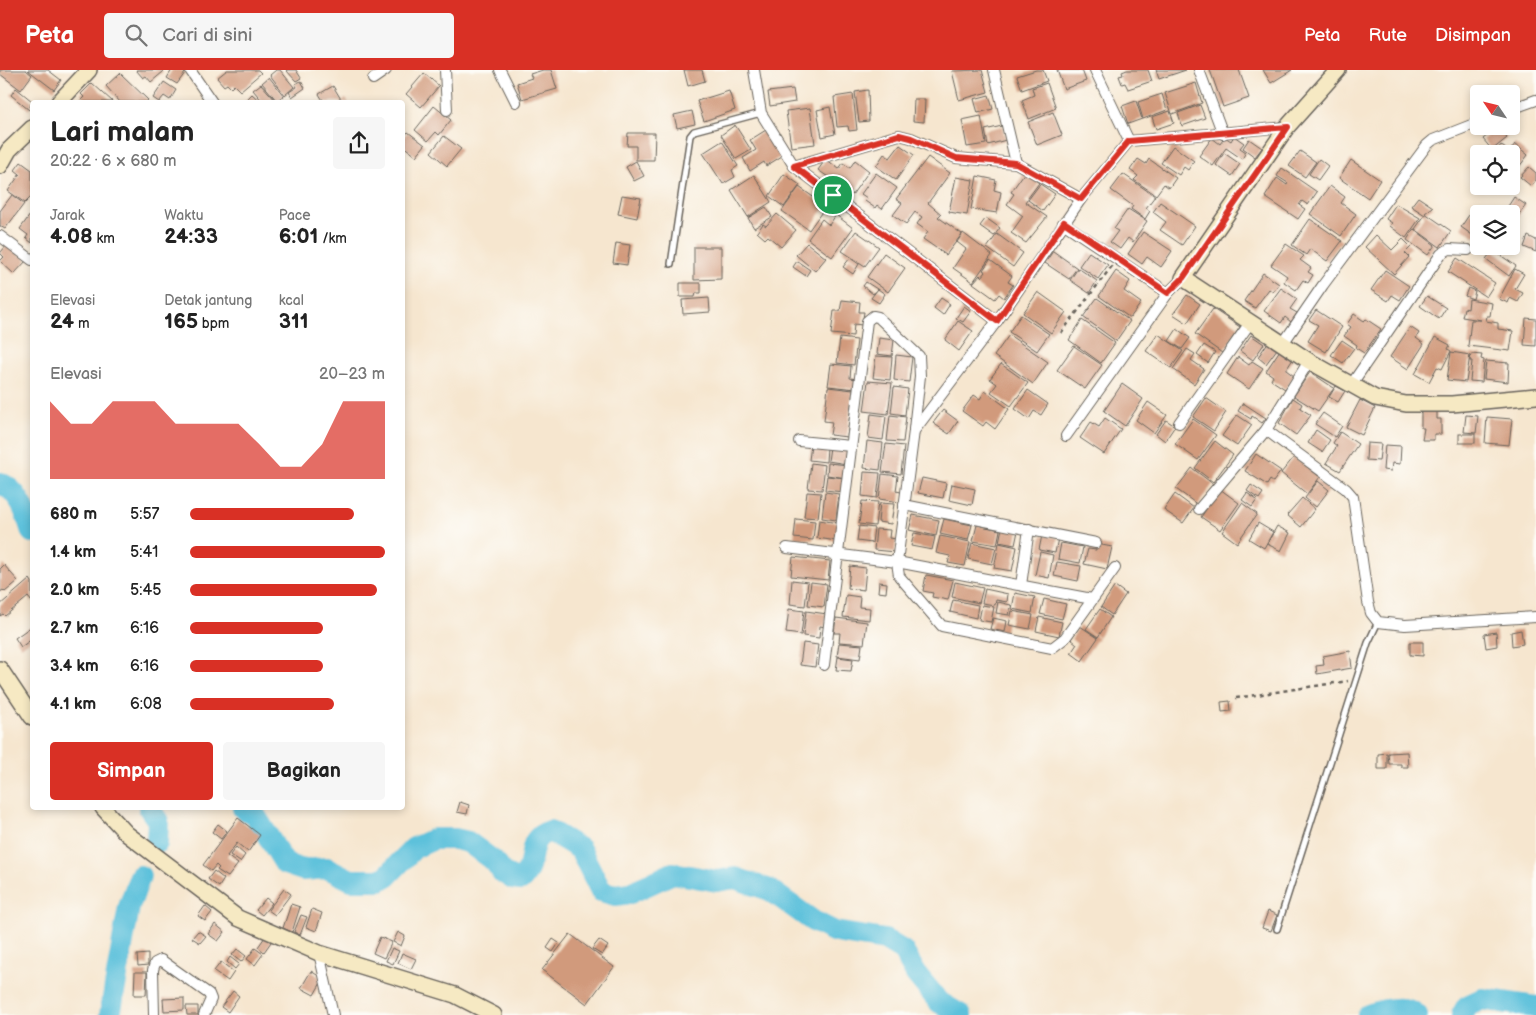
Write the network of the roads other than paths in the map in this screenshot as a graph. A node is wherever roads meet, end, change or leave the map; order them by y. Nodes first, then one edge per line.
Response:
1 (88, 70) edge
2 (190, 70) edge
3 (386, 70) edge
4 (445, 70) edge
5 (500, 70) edge
6 (754, 70) edge
7 (994, 70) edge
8 (1095, 70) edge
9 (1200, 70) edge
10 (1338, 70) edge
11 (373, 79) dead end
12 (61, 100) edge
13 (211, 100) edge
14 (1536, 100) edge
15 (516, 102) dead end
16 (1520, 106) edge
17 (447, 110) dead end
18 (761, 113) junction
19 (1470, 125) edge
20 (1288, 127) junction
21 (30, 130) edge
22 (1223, 134) junction
23 (1129, 141) junction
24 (1016, 163) junction
25 (0, 166) edge
26 (794, 166) junction
27 (1081, 199) junction
28 (1064, 222) junction
29 (0, 236) edge
30 (1468, 250) dead end
31 (30, 258) edge
32 (671, 264) dead end
33 (1183, 278) junction
34 (1168, 293) junction
35 (997, 321) junction
36 (1250, 323) junction
37 (1284, 342) junction
38 (1309, 360) junction
39 (1351, 385) junction
40 (1536, 396) edge
41 (1179, 423) dead end
42 (1266, 430) junction
43 (914, 431) junction
44 (1066, 436) dead end
45 (799, 440) dead end
46 (851, 446) junction
47 (904, 505) junction
48 (1199, 509) dead end
49 (1029, 529) junction
50 (1096, 543) dead end
51 (787, 548) dead end
52 (838, 554) junction
53 (897, 562) junction
54 (1115, 568) dead end
55 (1021, 585) junction
56 (1092, 599) junction
57 (1536, 617) edge
58 (1378, 622) junction
59 (824, 665) dead end
60 (0, 669) edge
61 (30, 714) edge
62 (105, 810) edge
63 (1277, 929) dead end
64 (319, 953) junction
65 (154, 1015) edge
66 (204, 1015) edge
67 (333, 1015) edge
68 (494, 1015) edge

1 - 12 street
2 - 13 street
3 - 11 street
4 - 17 street
5 - 15 street
6 - 18 street
7 - 24 street
8 - 23 street
9 - 22 street
10 - 20 street
14 - 16 street
18 - 26 street
18 - 32 lane
19 - 37 street
20 - 22 street
20 - 33 street
21 - 25 street
22 - 23 street
23 - 27 street
24 - 26 street
24 - 27 street
26 - 35 street
27 - 28 street
28 - 34 street
28 - 35 street
29 - 31 street
30 - 39 street
33 - 34 street
33 - 36 street
34 - 44 street
35 - 43 street
36 - 37 street
36 - 41 street
37 - 38 street
38 - 39 street
38 - 42 street
39 - 40 street
42 - 48 street
42 - 58 street
43 - 46 street
43 - 47 street
45 - 46 street
46 - 52 street
47 - 49 street
47 - 53 street
49 - 50 street
49 - 55 street
51 - 52 street
52 - 53 street
52 - 59 street
53 - 55 street
53 - 56 street
54 - 56 street
55 - 56 street
57 - 58 street
58 - 63 lane
60 - 61 street
62 - 64 street
64 - 67 street
64 - 68 street
65 - 66 street

